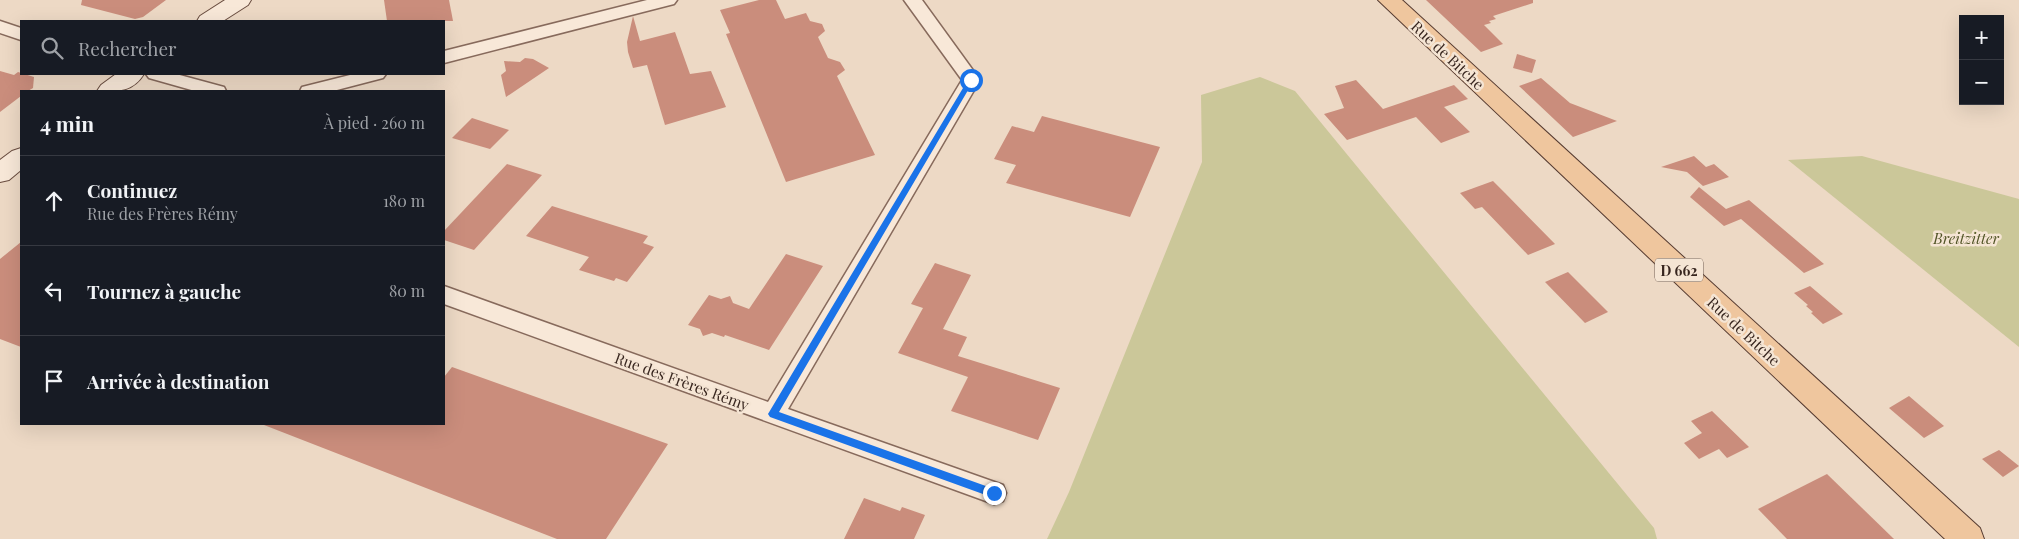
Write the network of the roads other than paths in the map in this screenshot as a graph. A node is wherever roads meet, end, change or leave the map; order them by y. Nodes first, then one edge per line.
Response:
1 (240, 0) edge
2 (668, 0) edge
3 (913, 0) edge
4 (1390, 0) edge
5 (210, 20) edge
6 (0, 28) edge
7 (20, 34) edge
8 (445, 57) edge
9 (131, 75) edge
10 (159, 75) edge
11 (373, 75) edge
12 (109, 90) edge
13 (214, 90) edge
14 (313, 90) edge
15 (20, 158) edge
16 (0, 173) edge
17 (445, 295) edge
18 (773, 414) junction
19 (994, 493) dead end
20 (1968, 539) edge

1 - 5 street
2 - 8 street
3 - 18 street
4 - 20 main road, Rue de Bitche / D 662
6 - 7 street
9 - 12 street
10 - 13 street
11 - 14 street
15 - 16 street
17 - 18 street, Rue des Frères Rémy
18 - 19 street, Rue des Frères Rémy

